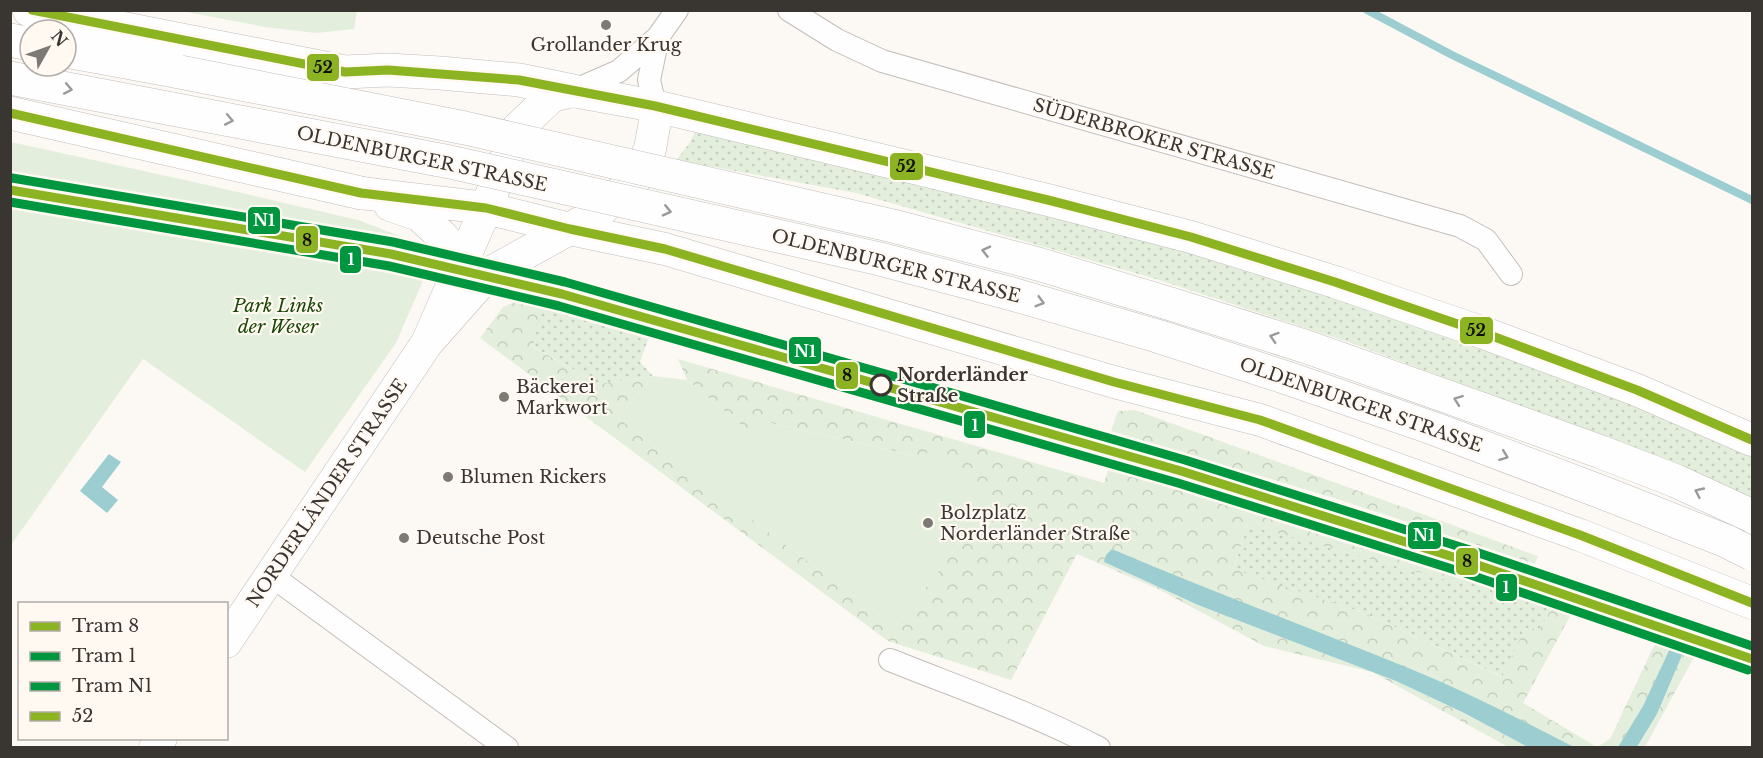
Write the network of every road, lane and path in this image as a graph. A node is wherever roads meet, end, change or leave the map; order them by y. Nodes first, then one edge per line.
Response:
1 (29, 10) edge
2 (676, 10) edge
3 (789, 10) edge
4 (658, 37) junction
5 (78, 53) edge
6 (10, 78) edge
7 (573, 91) junction
8 (655, 106) junction
9 (10, 113) edge
10 (362, 192) junction
11 (486, 208) junction
12 (570, 229) junction
13 (463, 261) junction
14 (1511, 274) dead end
15 (427, 344) junction
16 (1752, 440) edge
17 (1752, 516) edge
18 (1752, 554) edge
19 (272, 576) junction
20 (1752, 603) edge
21 (228, 639) edge
22 (890, 660) dead end
23 (507, 747) edge
24 (1099, 747) edge

1 - 7 highway
2 - 4 street
3 - 14 street, SÜDERBROKER STRASSE
4 - 7 street
4 - 8 street
17 -> 5 highway, OLDENBURGER STRASSE, bridge
6 -> 18 highway, OLDENBURGER STRASSE, bridge
7 - 8 street
7 - 11 street, NORDERLÄNDER STRASSE
8 - 12 street, NORDERLÄNDER STRASSE
8 - 16 street
9 - 10 highway
10 - 11 street
10 - 13 street
11 - 12 street
11 - 13 street, NORDERLÄNDER STRASSE
12 - 15 street, NORDERLÄNDER STRASSE
12 - 20 street
13 - 15 street, NORDERLÄNDER STRASSE
15 - 19 street, NORDERLÄNDER STRASSE
19 - 21 street, NORDERLÄNDER STRASSE
19 - 23 street
22 - 24 street

